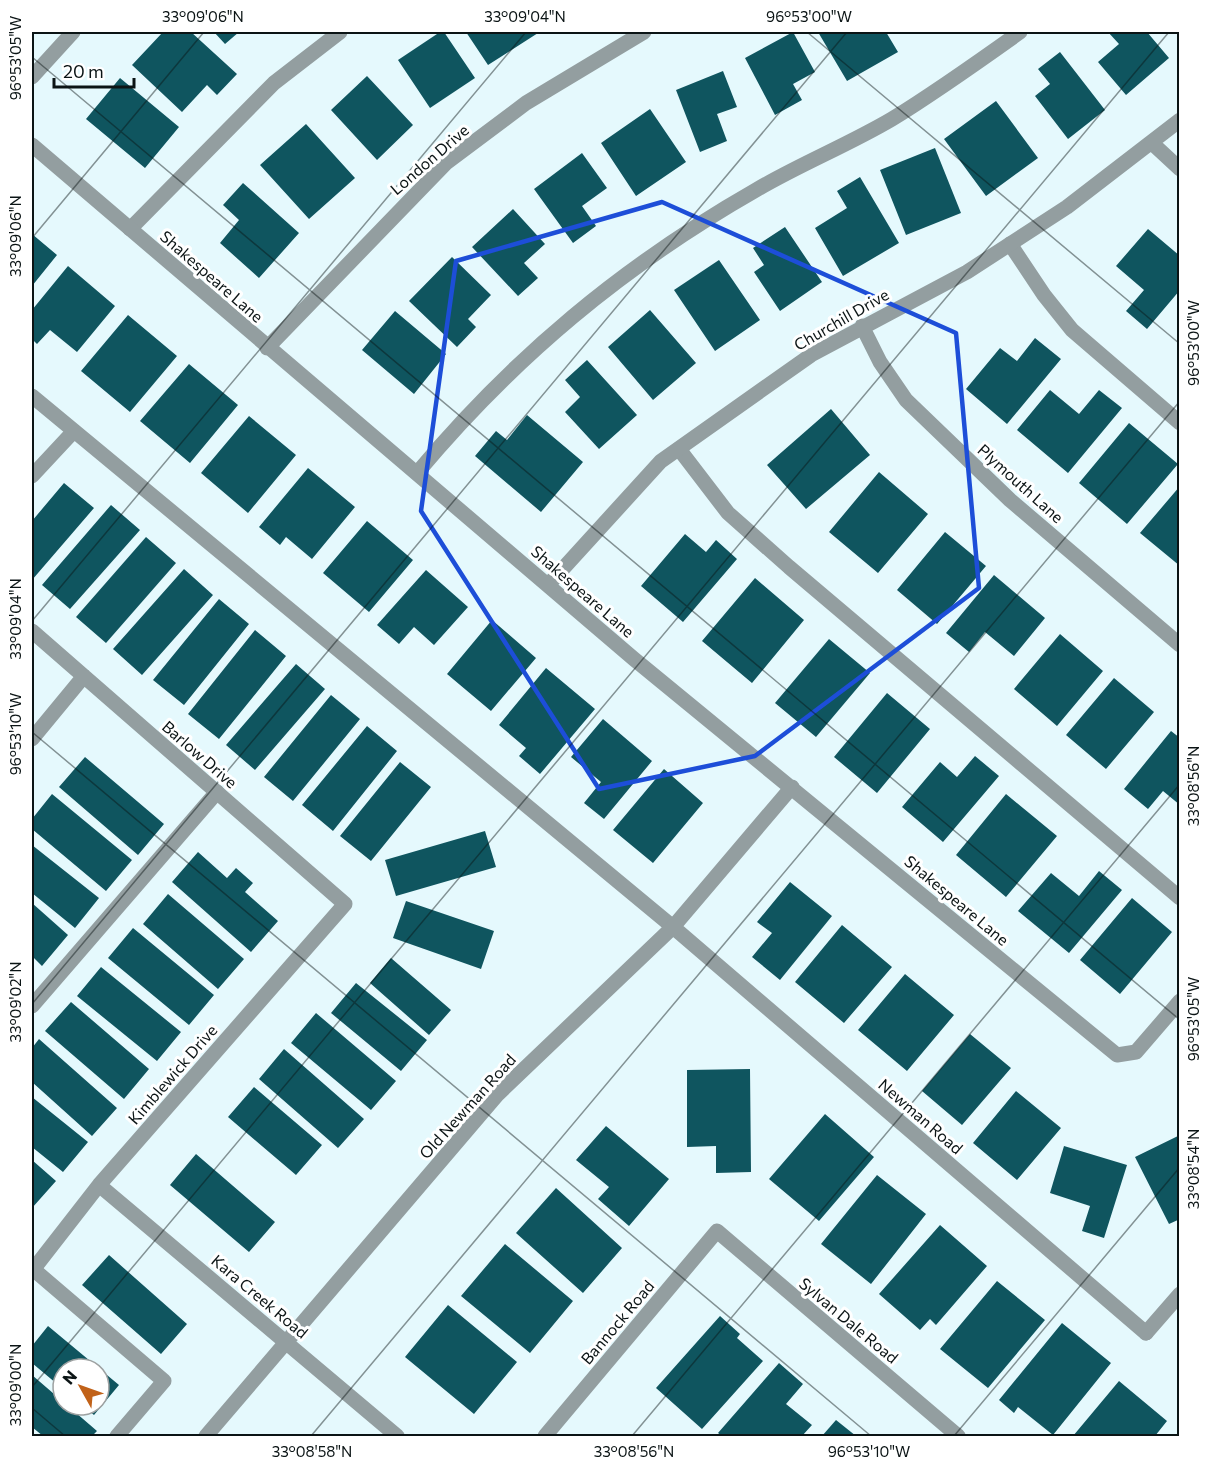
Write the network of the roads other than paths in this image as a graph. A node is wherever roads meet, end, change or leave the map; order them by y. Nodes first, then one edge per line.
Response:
1 (74, 32) edge
2 (340, 32) edge
3 (644, 32) edge
4 (1020, 32) edge
5 (32, 77) edge
6 (1179, 120) edge
7 (1153, 144) junction
8 (32, 145) edge
9 (1179, 169) edge
10 (130, 229) junction
11 (1010, 244) junction
12 (862, 326) junction
13 (267, 348) junction
14 (32, 396) edge
15 (1179, 423) edge
16 (73, 432) junction
17 (679, 449) junction
18 (417, 473) junction
19 (32, 476) edge
20 (549, 584) junction
21 (32, 631) edge
22 (1179, 645) edge
23 (84, 676) junction
24 (32, 739) edge
25 (792, 787) junction
26 (217, 792) junction
27 (1179, 898) edge
28 (345, 904) joint
29 (673, 927) junction
30 (1179, 1001) edge
31 (32, 1006) edge
32 (99, 1185) junction
33 (717, 1231) joint
34 (32, 1270) edge
35 (1179, 1294) edge
36 (287, 1342) junction
37 (117, 1437) edge
38 (206, 1437) edge
39 (397, 1437) edge
40 (545, 1437) edge
41 (958, 1437) edge

1 - 5 street
2 - 10 street
3 - 13 street, London Drive
4 - 18 street
6 - 7 street, Churchill Drive
7 - 9 street
7 - 11 street, Churchill Drive
8 - 10 street, Shakespeare Lane
10 - 13 street, Shakespeare Lane
11 - 12 street, Churchill Drive
11 - 15 street
12 - 17 street, Churchill Drive
12 - 22 street, Plymouth Lane
13 - 18 street, Shakespeare Lane
14 - 16 street, Newman Road
16 - 19 street
16 - 29 street, Newman Road
17 - 20 street, Churchill Drive
17 - 27 street
18 - 20 street, Shakespeare Lane
20 - 25 street, Shakespeare Lane
21 - 23 street, Barlow Drive
23 - 24 street
23 - 26 street, Barlow Drive
25 - 29 street, Old Newman Road
25 - 30 street, Shakespeare Lane
26 - 28 street, Barlow Drive
26 - 31 street
28 - 32 street, Kimblewick Drive
29 - 35 street, Newman Road
29 - 36 street, Old Newman Road
32 - 34 street, Kimblewick Drive
32 - 36 street, Kara Creek Road
33 - 40 street, Bannock Road
33 - 41 street, Sylvan Dale Road
34 - 37 street
36 - 38 street, Old Newman Road
36 - 39 street, Kara Creek Road

